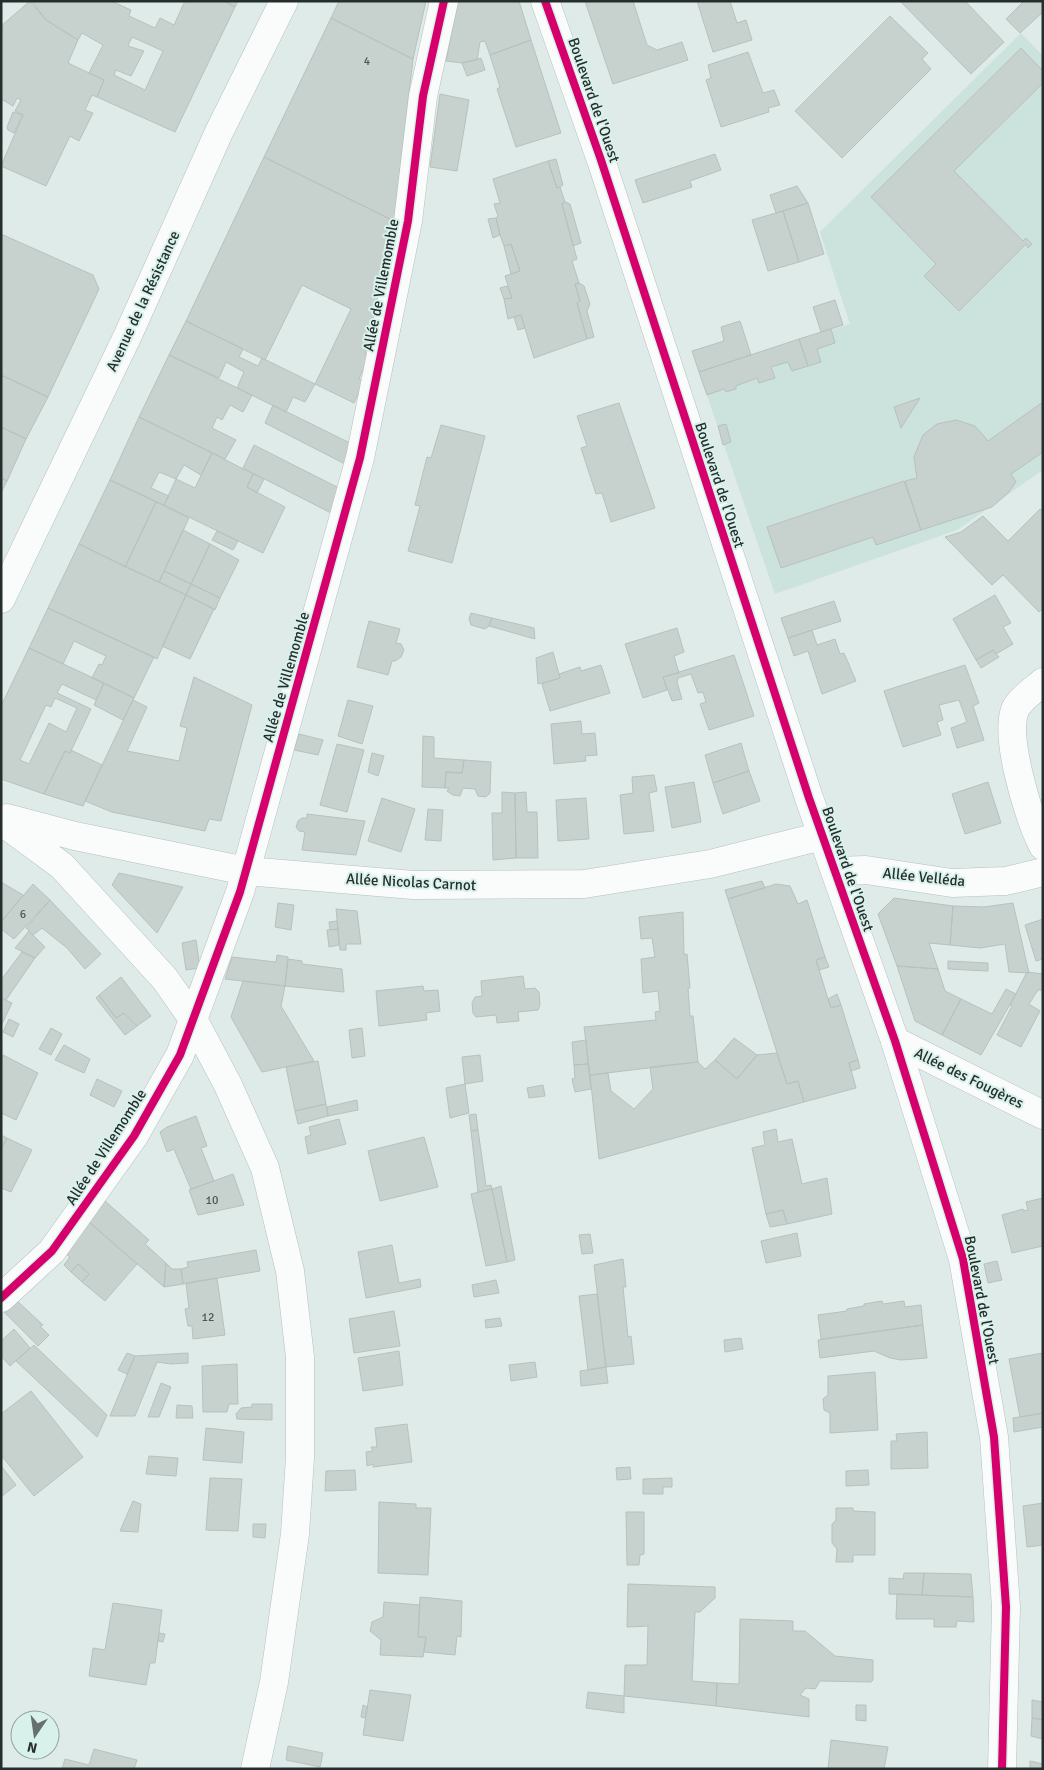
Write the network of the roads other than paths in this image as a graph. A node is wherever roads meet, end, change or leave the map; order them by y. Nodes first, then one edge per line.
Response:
1 (284, 1) edge
2 (444, 1) edge
3 (546, 1) edge
4 (1, 600) edge
5 (1043, 682) edge
6 (1, 816) edge
7 (1, 820) edge
8 (822, 836) junction
9 (1043, 846) edge
10 (246, 871) junction
11 (835, 871) junction
12 (1043, 872) edge
13 (193, 1019) junction
14 (895, 1041) junction
15 (1043, 1115) edge
16 (1, 1298) edge
17 (256, 1769) edge
18 (1002, 1769) edge

1 - 4 street, Avenue de la Résistance
2 - 10 street, Allée de Villemomble
3 - 8 street, Boulevard de l'Ouest
5 - 9 street
6 - 10 street, Allée Nicolas Carnot
7 - 13 street
8 - 10 street, Allée Nicolas Carnot
8 - 11 street, Boulevard de l'Ouest
10 - 13 street, Allée de Villemomble
11 - 12 street, Allée Velléda
11 - 14 street, Boulevard de l'Ouest
13 - 16 street, Allée de Villemomble
13 - 17 street
14 - 15 street, Allée des Fougères
14 - 18 street, Boulevard de l'Ouest

